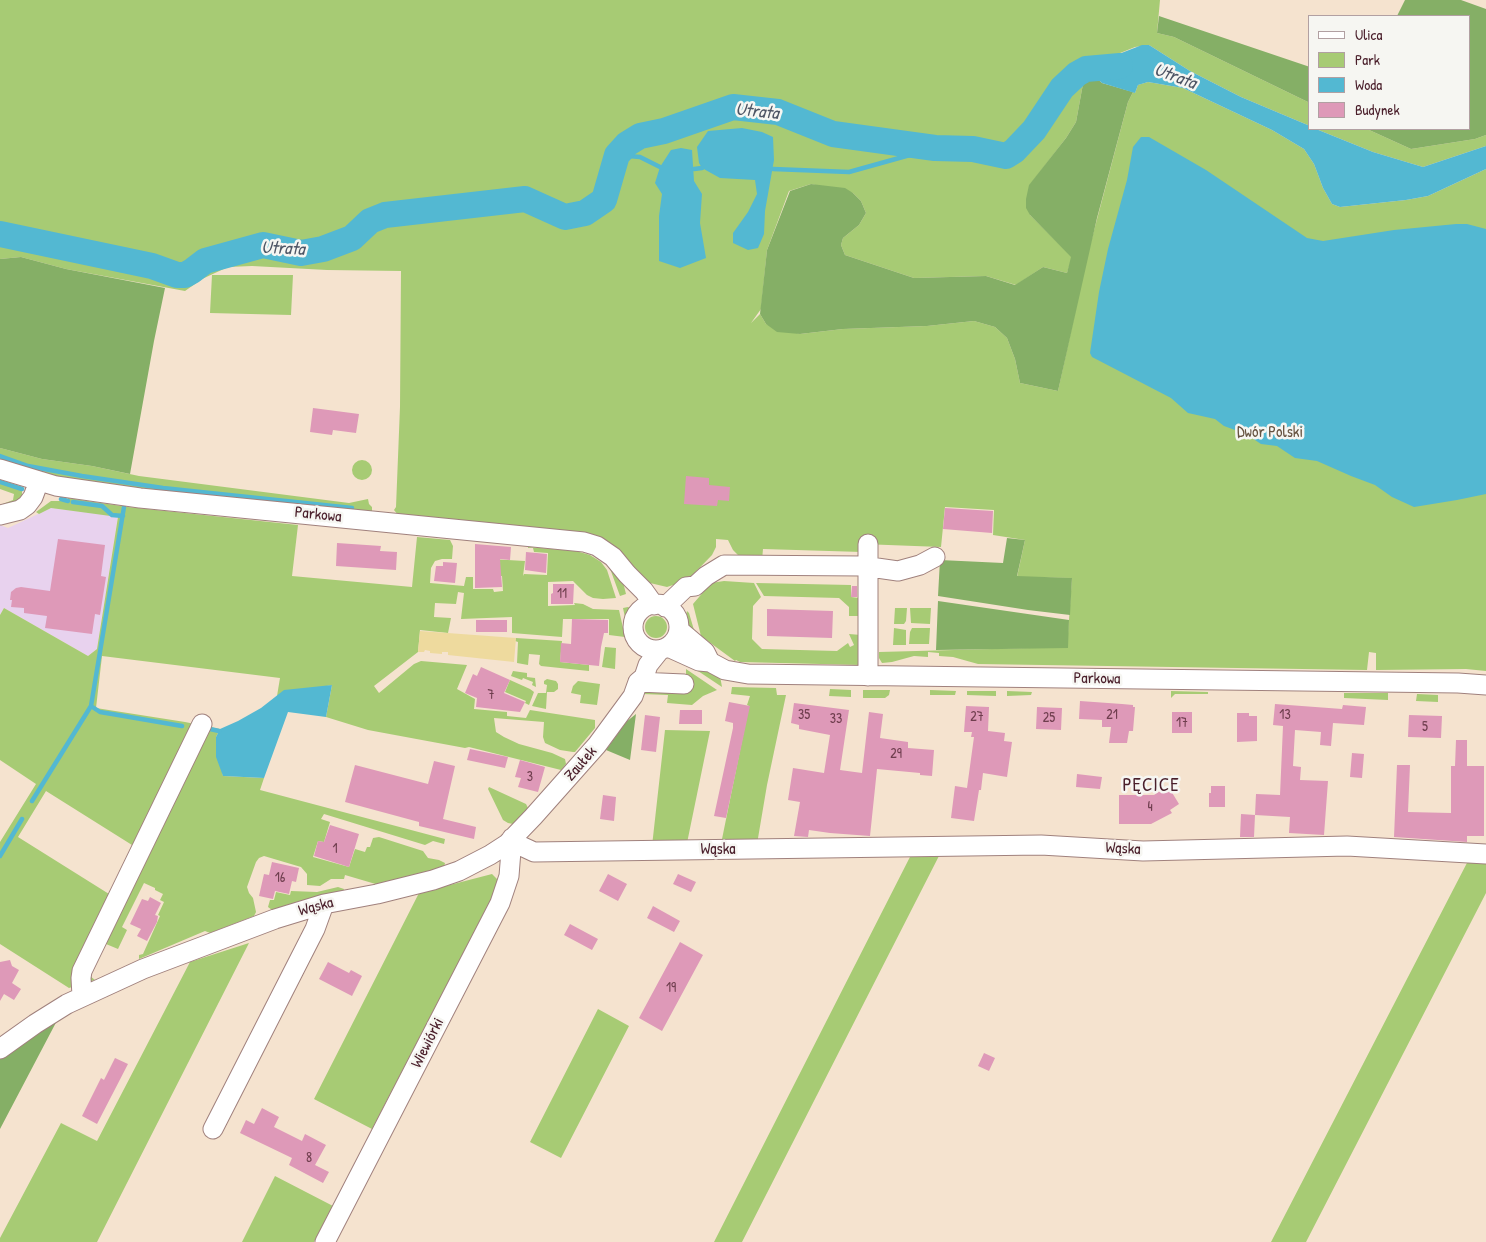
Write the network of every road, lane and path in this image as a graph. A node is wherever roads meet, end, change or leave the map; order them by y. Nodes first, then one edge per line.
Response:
1 (0, 469) edge
2 (38, 481) junction
3 (0, 516) edge
4 (868, 544) dead end
5 (935, 556) dead end
6 (869, 567) junction
7 (663, 615) junction
8 (640, 643) junction
9 (664, 648) junction
10 (710, 662) junction
11 (868, 676) junction
12 (638, 682) junction
13 (684, 684) dead end
14 (1486, 685) edge
15 (202, 724) dead end
16 (512, 838) junction
17 (1486, 854) edge
18 (324, 904) junction
19 (82, 996) junction
20 (0, 1049) edge
21 (213, 1129) dead end
22 (325, 1242) edge

1 - 2 street, Parkowa
2 - 3 street
2 - 7 street, Parkowa
4 - 6 street
5 - 6 street
6 - 7 street, Zaułek
6 - 11 street
7 - 8 street
7 - 9 street, Zaułek
7 - 10 street, Parkowa
8 - 9 street, Parkowa
8 - 12 street, Zaułek
9 - 10 street, Parkowa
9 - 12 street, Zaułek
10 - 11 street, Parkowa
11 - 14 street, Parkowa
12 - 13 street
12 - 16 street, Zaułek
15 - 19 street
16 - 17 street, Wąska
16 - 18 street, Wąska
16 - 22 street, Wiewiórki
18 - 19 street, Wąska
18 - 21 street
19 - 20 street, Wąska

